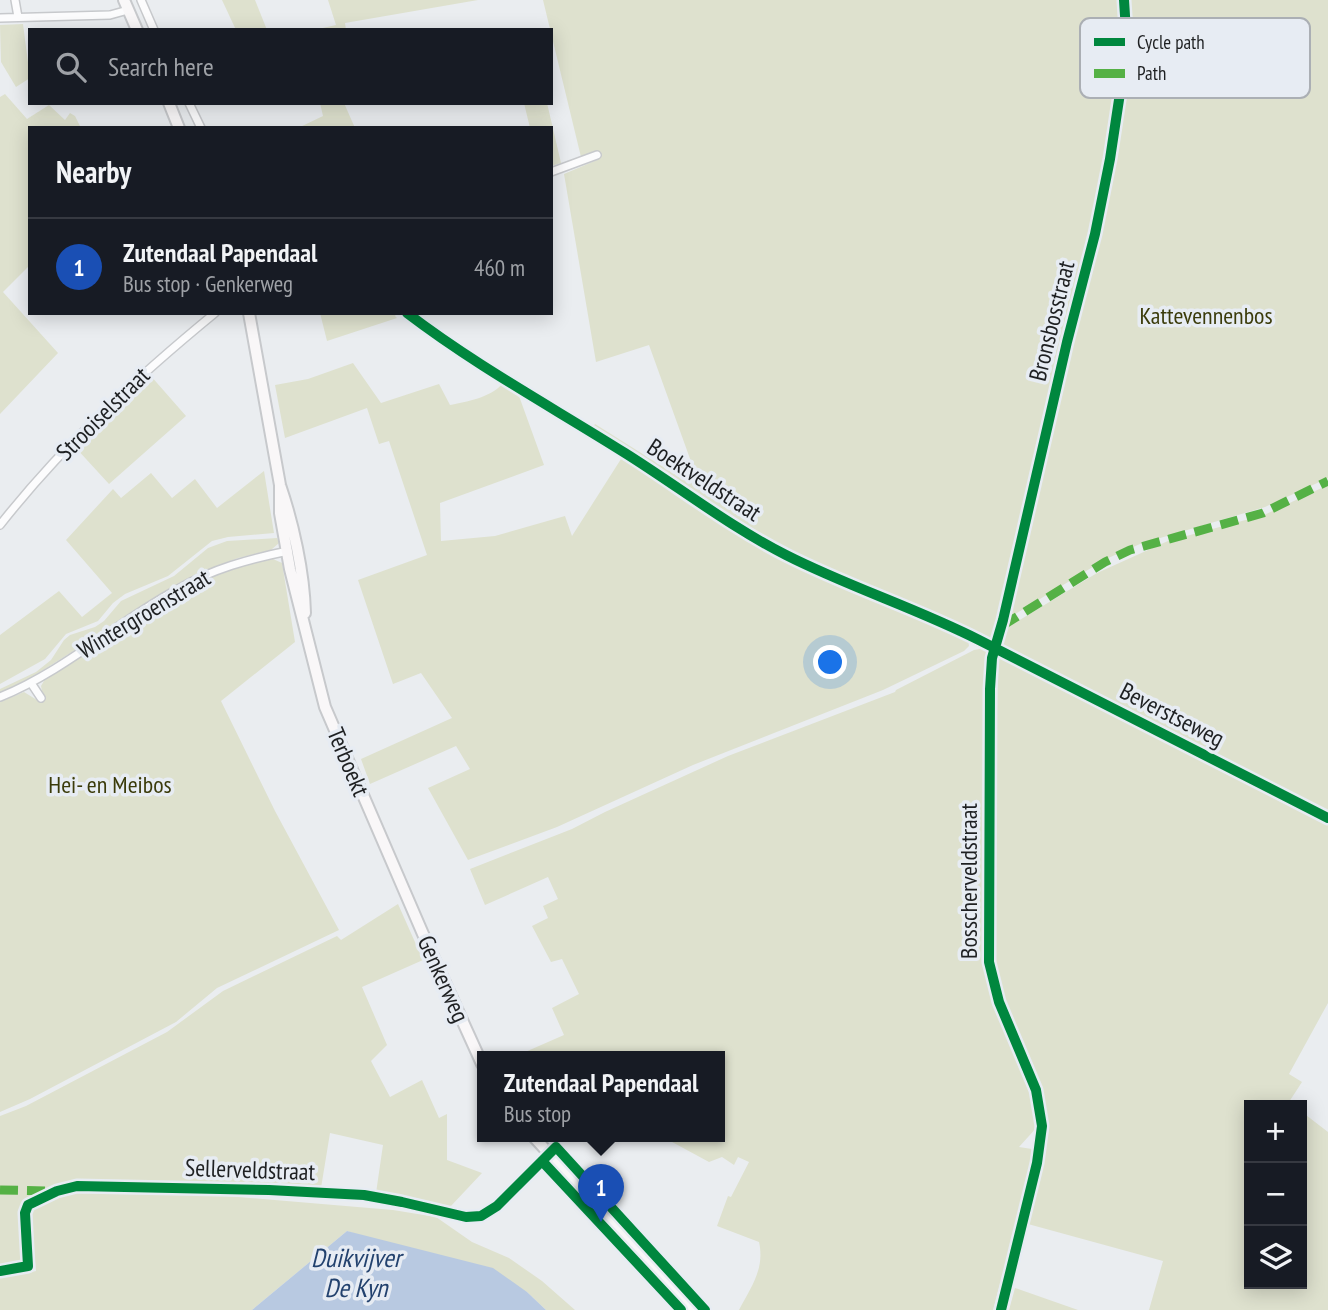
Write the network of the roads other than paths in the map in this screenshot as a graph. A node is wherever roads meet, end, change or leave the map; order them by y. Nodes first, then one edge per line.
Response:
1 (15, 0) edge
2 (141, 0) edge
3 (126, 5) edge
4 (18, 17) junction
5 (0, 18) edge
6 (136, 28) edge
7 (153, 28) edge
8 (170, 105) edge
9 (190, 105) edge
10 (179, 126) edge
11 (200, 126) edge
12 (597, 155) dead end
13 (553, 171) edge
14 (213, 315) edge
15 (249, 315) edge
16 (410, 315) edge
17 (0, 525) edge
18 (291, 550) junction
19 (1003, 620) dead end
20 (996, 649) junction
21 (31, 684) junction
22 (0, 697) edge
23 (41, 698) dead end
24 (1328, 818) edge
25 (405, 893) joint
26 (477, 1052) edge
27 (536, 1142) edge
28 (545, 1157) junction
29 (0, 1271) edge
30 (692, 1310) edge
31 (1000, 1310) edge

1 - 4 street
2 - 7 street
3 - 4 street
3 - 6 main road
4 - 5 street
8 - 10 main road
9 - 11 street
12 - 13 street
14 - 17 street, Strooiselstraat
15 - 18 main road, Terboekt
16 - 20 street, Boektveldstraat
18 - 21 street, Wintergroenstraat
18 - 25 main road, Terboekt
19 - 20 street
20 - 24 street, Beverstseweg
20 - 31 street, Bosscherveldstraat
21 - 22 street, Wintergroenstraat
21 - 23 street
25 - 26 main road, Genkerweg
27 - 28 main road
28 - 29 street, Sellerveldstraat
28 - 30 main road

